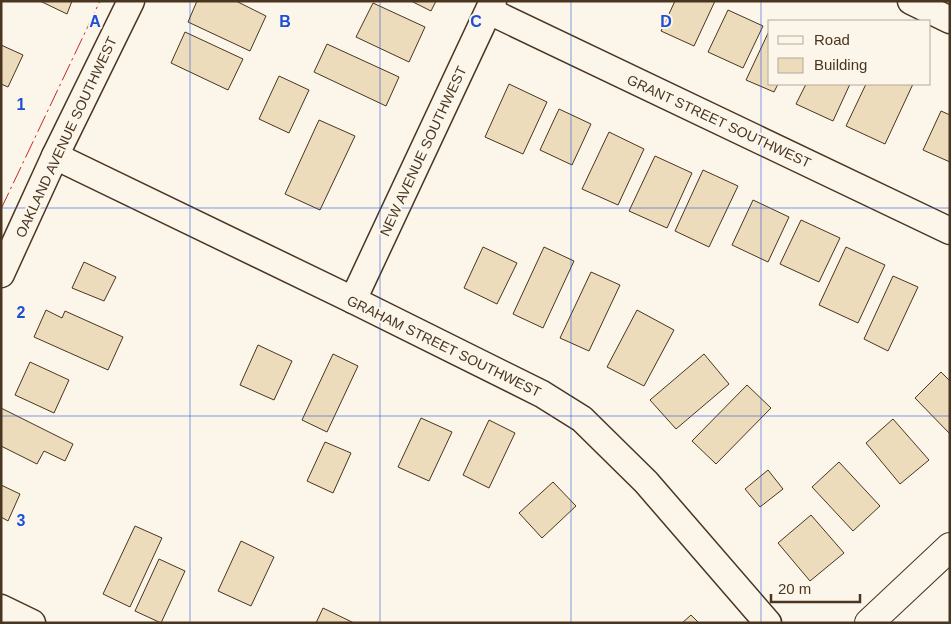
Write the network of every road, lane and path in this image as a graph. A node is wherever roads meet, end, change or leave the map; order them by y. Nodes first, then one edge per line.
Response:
1 (131, 1) edge
2 (911, 1) edge
3 (491, 6) edge
4 (950, 20) edge
5 (55, 156) junction
6 (950, 231) edge
7 (1, 274) edge
8 (353, 300) junction
9 (950, 547) edge
10 (1, 608) edge
11 (32, 623) edge
12 (768, 623) edge
13 (869, 623) edge

1 - 5 street, OAKLAND AVENUE SOUTHWEST
2 - 4 street
3 - 6 street, GRANT STREET SOUTHWEST
3 - 8 street, NEW AVENUE SOUTHWEST
5 - 7 street, OAKLAND AVENUE SOUTHWEST
5 - 8 street, GRAHAM STREET SOUTHWEST
8 - 12 street, GRAHAM STREET SOUTHWEST
9 - 13 main road
10 - 11 street

